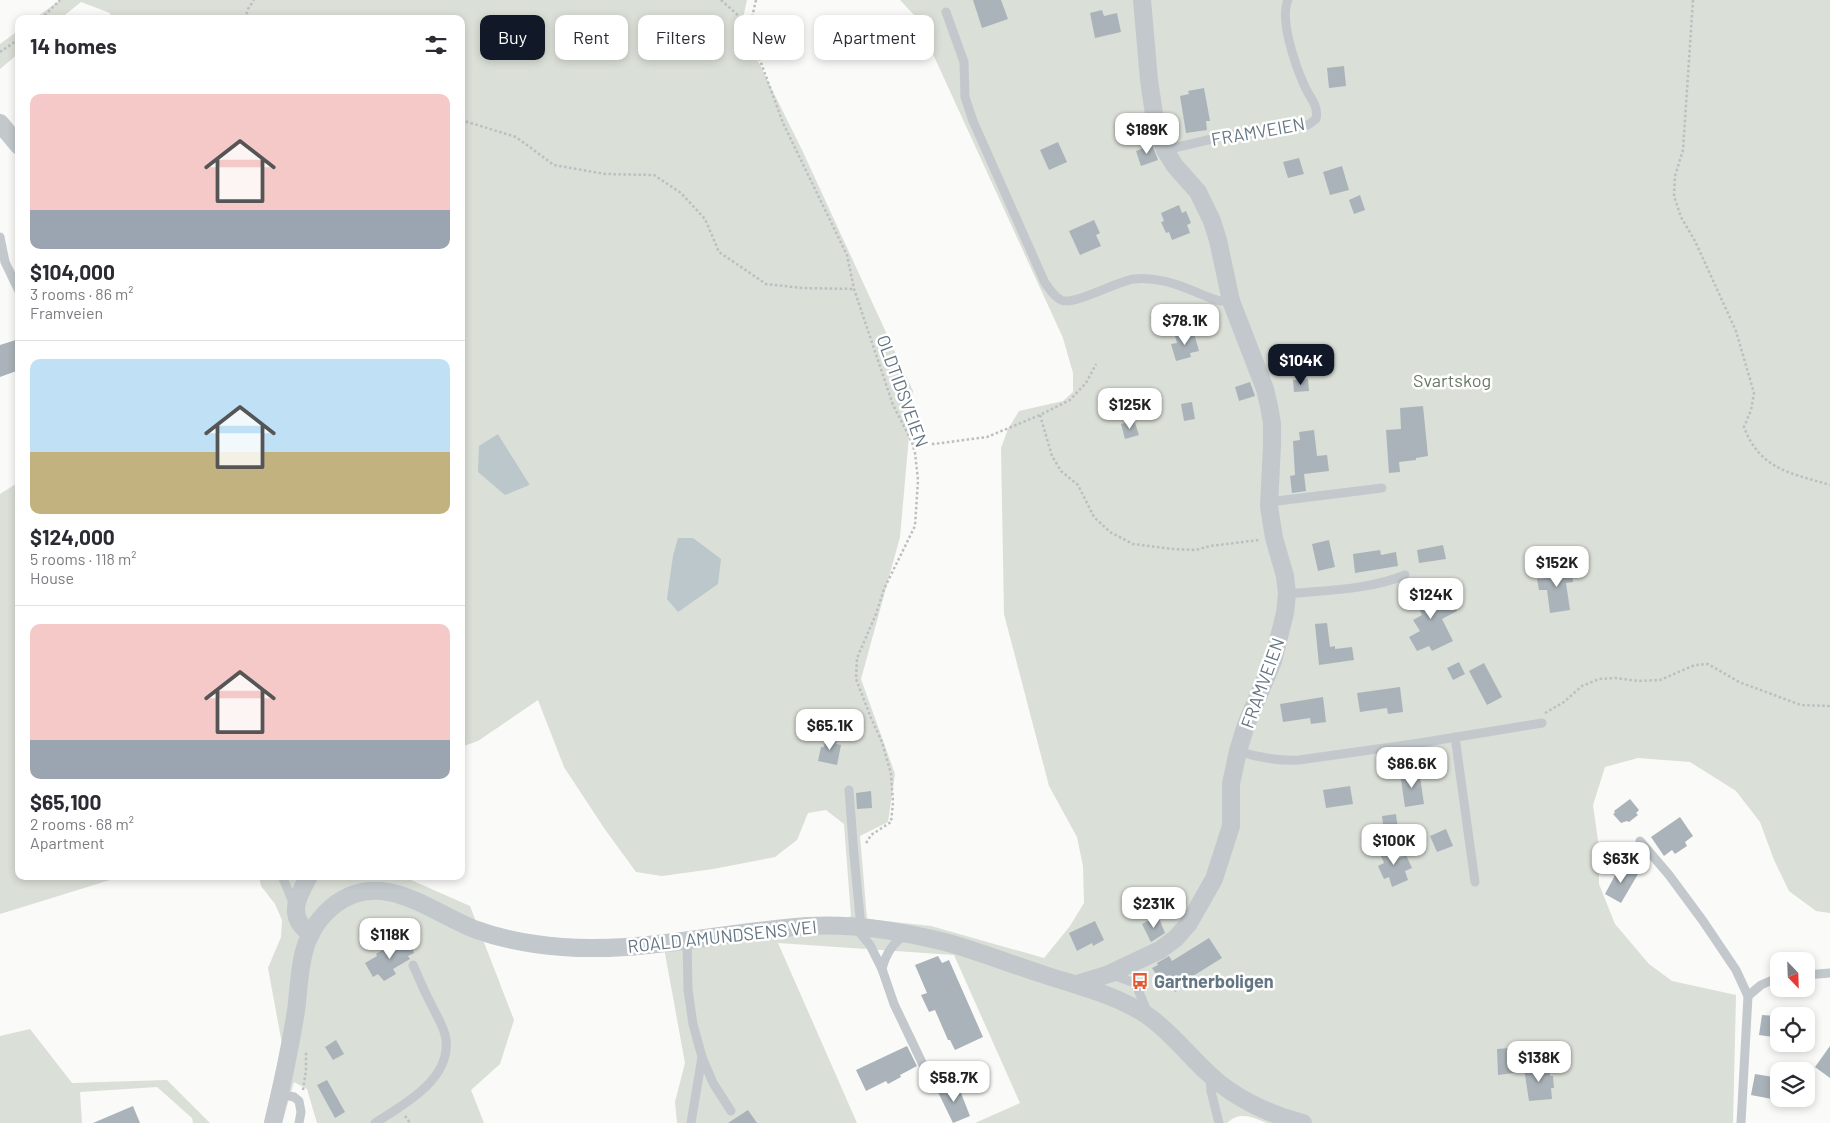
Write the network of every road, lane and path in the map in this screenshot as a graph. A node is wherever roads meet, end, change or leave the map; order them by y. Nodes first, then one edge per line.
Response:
1 (60, 0) edge
2 (254, 0) edge
3 (721, 0) edge
4 (756, 0) edge
5 (1142, 0) edge
6 (1288, 0) edge
7 (1693, 0) edge
8 (946, 12) dead end
9 (45, 15) edge
10 (246, 15) edge
11 (738, 15) edge
12 (753, 15) edge
13 (15, 42) edge
14 (0, 52) edge
15 (760, 60) edge
16 (465, 121) edge
17 (0, 123) edge
18 (15, 141) edge
19 (1165, 150) junction
20 (0, 237) edge
21 (15, 283) edge
22 (854, 289) junction
23 (1231, 301) junction
24 (1096, 364) dead end
25 (1040, 415) junction
26 (912, 442) junction
27 (1830, 485) edge
28 (1382, 488) dead end
29 (1269, 502) junction
30 (1274, 538) junction
31 (1405, 575) dead end
32 (1287, 594) junction
33 (1830, 706) edge
34 (1542, 723) dead end
35 (1522, 726) junction
36 (1455, 737) junction
37 (1238, 751) junction
38 (849, 790) dead end
39 (1640, 841) dead end
40 (854, 857) junction
41 (284, 880) edge
42 (307, 880) edge
43 (1476, 882) dead end
44 (296, 909) junction
45 (858, 927) junction
46 (312, 934) junction
47 (906, 934) junction
48 (687, 941) junction
49 (413, 965) dead end
50 (882, 969) junction
51 (1830, 973) edge
52 (1109, 974) junction
53 (1815, 974) edge
54 (1770, 982) edge
55 (1077, 984) junction
56 (1748, 996) junction
57 (1150, 1018) junction
58 (702, 1057) junction
59 (926, 1071) dead end
60 (1210, 1076) junction
61 (280, 1094) junction
62 (731, 1111) dead end
63 (273, 1123) edge
64 (299, 1123) edge
65 (375, 1123) edge
66 (691, 1123) edge
67 (1218, 1123) edge
68 (1302, 1123) edge
69 (1741, 1123) edge

1 - 9 path
2 - 10 path
3 - 11 path
4 - 12 path
5 - 19 street, FRAMVEIEN
6 - 19 lane, FRAMVEIEN
7 - 27 path
8 - 23 lane
13 - 14 path
15 - 22 path, OLDTIDSVEIEN
16 - 22 path
17 - 18 street
19 - 23 street, FRAMVEIEN
20 - 21 lane
22 - 26 path, OLDTIDSVEIEN
23 - 29 street, FRAMVEIEN
24 - 25 path
25 - 26 path
25 - 30 path
26 - 40 path, OLDTIDSVEIEN
28 - 29 lane
29 - 30 street, FRAMVEIEN
30 - 32 street, FRAMVEIEN
31 - 32 lane
32 - 37 street, FRAMVEIEN
33 - 35 path
34 - 35 lane
35 - 36 lane
36 - 37 lane
36 - 43 lane
37 - 52 street, FRAMVEIEN
38 - 40 lane
39 - 56 lane
40 - 45 lane
41 - 44 lane
42 - 44 street
44 - 46 street
45 - 47 street, ROALD AMUNDSENS VEI
45 - 48 street, ROALD AMUNDSENS VEI
45 - 50 lane
46 - 48 street, ROALD AMUNDSENS VEI
46 - 61 street, ROALD AMUNDSENS VEI
47 - 50 lane
47 - 55 street, ROALD AMUNDSENS VEI
48 - 58 lane
49 - 65 lane
50 - 59 lane
51 - 53 lane
52 - 55 street, FRAMVEIEN
52 - 57 lane
54 - 56 lane
55 - 57 street, ROALD AMUNDSENS VEI
56 - 69 lane
57 - 60 street, ROALD AMUNDSENS VEI
58 - 62 lane
58 - 66 lane
60 - 67 lane
60 - 68 street, ROALD AMUNDSENS VEI
61 - 63 street, ROALD AMUNDSENS VEI
61 - 64 lane

